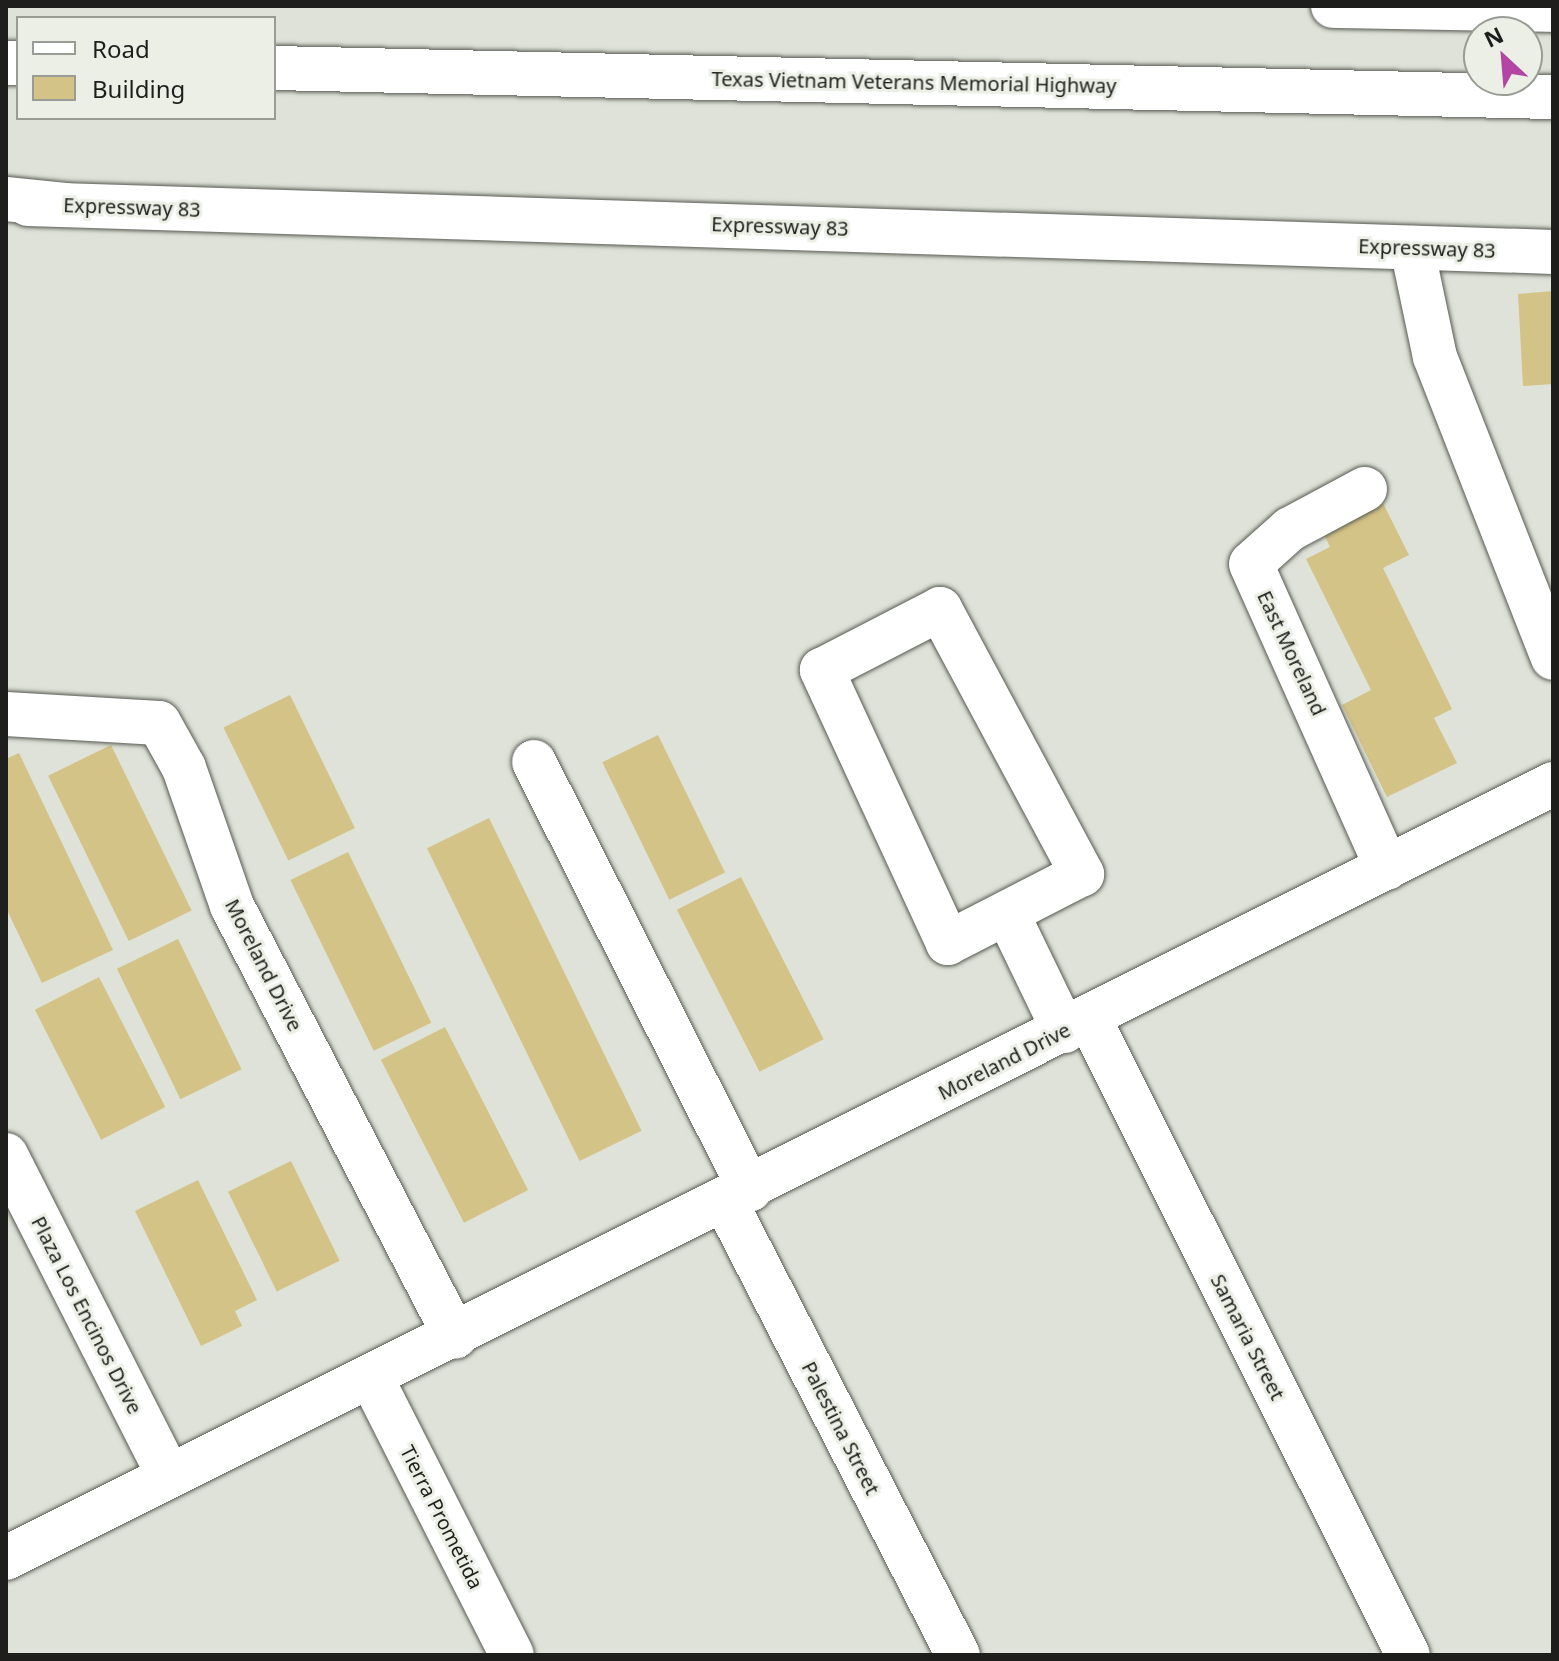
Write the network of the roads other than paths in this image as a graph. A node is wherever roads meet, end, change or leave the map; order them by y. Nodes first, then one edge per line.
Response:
1 (1333, 6) edge
2 (1553, 10) edge
3 (276, 68) edge
4 (1553, 97) edge
5 (6, 201) edge
6 (1412, 248) junction
7 (1553, 252) edge
8 (1365, 489) dead end
9 (1553, 658) edge
10 (6, 714) edge
11 (534, 762) dead end
12 (1553, 784) edge
13 (1387, 868) junction
14 (1008, 915) junction
15 (1076, 1025) junction
16 (6, 1155) edge
17 (738, 1195) junction
18 (455, 1337) junction
19 (372, 1379) junction
20 (168, 1475) junction
21 (6, 1558) edge
22 (512, 1655) edge
23 (958, 1655) edge
24 (1408, 1655) edge

1 - 2 main road
3 - 4 main road, Texas Vietnam Veterans Memorial Highway
5 - 6 main road, Expressway 83
6 - 7 main road, Expressway 83
6 - 9 main road
8 - 13 main road, East Moreland
10 - 18 main road, Moreland Drive
11 - 17 main road, Palestina Street
12 - 13 main road, Moreland Drive
13 - 15 main road, Moreland Drive
14 - 14 main road
14 - 15 main road, Samaria Street
15 - 17 main road, Moreland Drive
15 - 24 main road, Samaria Street
16 - 20 main road, Plaza Los Encinos Drive
17 - 18 main road, Moreland Drive
17 - 23 main road, Palestina Street
18 - 19 main road, Moreland Drive
19 - 20 main road, Moreland Drive
19 - 22 main road, Tierra Prometida
20 - 21 main road, Moreland Drive

